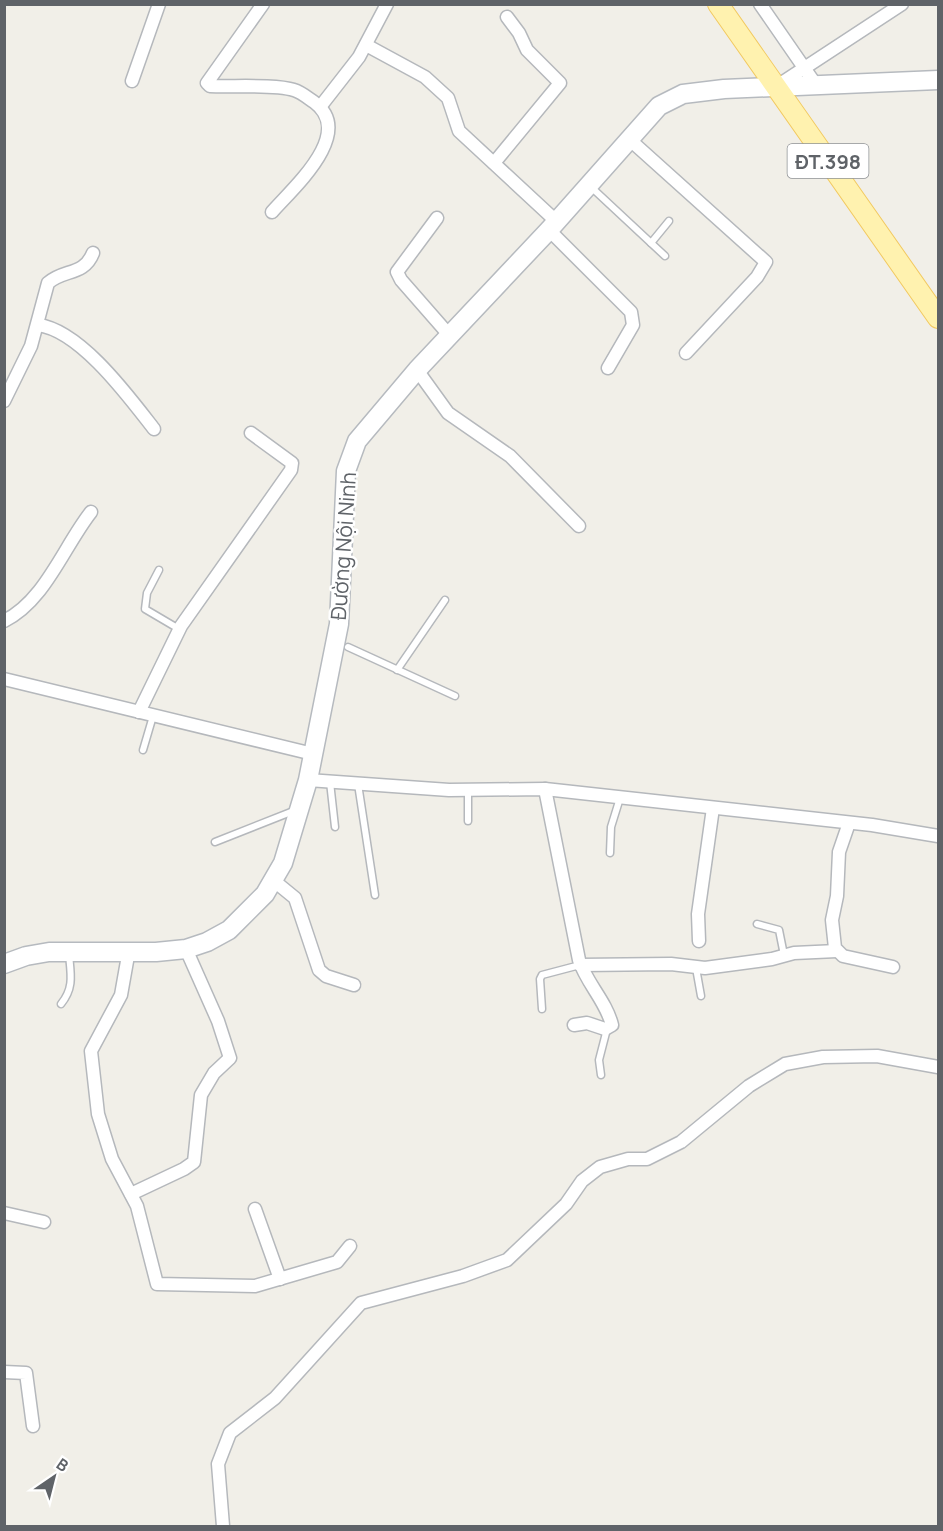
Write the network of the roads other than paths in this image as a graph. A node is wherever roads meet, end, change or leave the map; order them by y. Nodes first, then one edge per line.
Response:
1 (159, 4) edge
2 (263, 4) edge
3 (387, 4) edge
4 (718, 4) edge
5 (760, 4) edge
6 (902, 4) edge
7 (507, 17) dead end
8 (366, 45) junction
9 (804, 68) junction
10 (939, 80) edge
11 (132, 81) dead end
12 (816, 85) junction
13 (776, 87) junction
14 (320, 107) junction
15 (629, 139) junction
16 (494, 163) junction
17 (589, 184) junction
18 (272, 212) dead end
19 (437, 218) dead end
20 (669, 222) dead end
21 (552, 225) junction
22 (651, 243) junction
23 (93, 253) dead end
24 (665, 256) dead end
25 (939, 318) edge
26 (38, 325) junction
27 (450, 336) junction
28 (686, 353) dead end
29 (608, 368) dead end
30 (417, 370) junction
31 (4, 400) edge
32 (154, 429) dead end
33 (250, 433) dead end
34 (91, 512) dead end
35 (579, 526) dead end
36 (159, 570) dead end
37 (445, 600) dead end
38 (4, 621) edge
39 (179, 629) junction
40 (342, 645) junction
41 (397, 670) junction
42 (4, 679) edge
43 (455, 696) dead end
44 (139, 712) junction
45 (153, 715) junction
46 (143, 750) dead end
47 (313, 754) junction
48 (308, 780) junction
49 (330, 782) junction
50 (358, 784) junction
51 (545, 789) junction
52 (468, 790) junction
53 (620, 797) junction
54 (713, 808) junction
55 (299, 809) junction
56 (468, 821) dead end
57 (849, 823) junction
58 (335, 827) dead end
59 (939, 836) edge
60 (215, 842) dead end
61 (610, 853) dead end
62 (273, 880) junction
63 (375, 895) dead end
64 (757, 924) dead end
65 (699, 941) dead end
66 (186, 949) junction
67 (129, 950) junction
68 (837, 951) junction
69 (68, 952) junction
70 (784, 956) junction
71 (4, 964) edge
72 (580, 965) junction
73 (696, 967) junction
74 (893, 967) dead end
75 (354, 985) dead end
76 (701, 996) dead end
77 (61, 1004) dead end
78 (542, 1010) dead end
79 (574, 1025) dead end
80 (607, 1028) junction
81 (939, 1067) edge
82 (601, 1075) dead end
83 (131, 1194) junction
84 (255, 1209) dead end
85 (4, 1213) edge
86 (44, 1222) dead end
87 (350, 1246) dead end
88 (280, 1279) junction
89 (4, 1372) edge
90 (33, 1426) dead end
91 (223, 1527) edge

1 - 11 street
2 - 14 street
3 - 8 street
4 - 13 main road, ĐT.398
5 - 9 street
6 - 9 street
7 - 16 street
8 - 14 street
8 - 16 street
9 - 12 street
9 - 13 street
10 - 12 street, Đường Nội Ninh
12 - 13 street, Đường Nội Ninh
13 - 15 street, Đường Nội Ninh
13 - 25 main road, ĐT.398
14 - 18 street
15 - 17 street, Đường Nội Ninh
15 - 28 street
16 - 21 street
17 - 21 street, Đường Nội Ninh
17 - 22 lane
19 - 27 street
20 - 22 lane
21 - 27 street, Đường Nội Ninh
21 - 29 street
22 - 24 lane
23 - 26 street
26 - 31 street
26 - 32 street
27 - 30 street, Đường Nội Ninh
30 - 35 street
30 - 40 street, Đường Nội Ninh
33 - 39 street
34 - 38 street
36 - 39 lane
37 - 41 lane
39 - 44 street
40 - 41 lane
40 - 47 street, Đường Nội Ninh
41 - 43 lane
42 - 44 street
44 - 45 street
45 - 46 lane
45 - 47 street
47 - 48 street, Đường Nội Ninh
48 - 49 street
48 - 55 street, Đường Nội Ninh
49 - 50 street
49 - 58 lane
50 - 52 street
50 - 63 lane
51 - 52 street
51 - 53 street
51 - 72 street
52 - 56 lane
53 - 54 street
53 - 61 lane
54 - 57 street
54 - 65 street
55 - 60 lane
55 - 62 street, Đường Nội Ninh
57 - 59 street
57 - 68 street
62 - 66 street, Đường Nội Ninh
62 - 75 street
64 - 70 lane
66 - 67 street, Đường Nội Ninh
66 - 83 street
67 - 69 street, Đường Nội Ninh
67 - 83 street
68 - 70 street
68 - 74 street
69 - 71 street, Đường Nội Ninh
69 - 77 lane
70 - 73 street
72 - 73 street
72 - 78 lane
72 - 80 street
73 - 76 lane
79 - 80 street
80 - 82 lane
81 - 91 street
83 - 88 street
84 - 88 street
85 - 86 street
87 - 88 street
89 - 90 street

